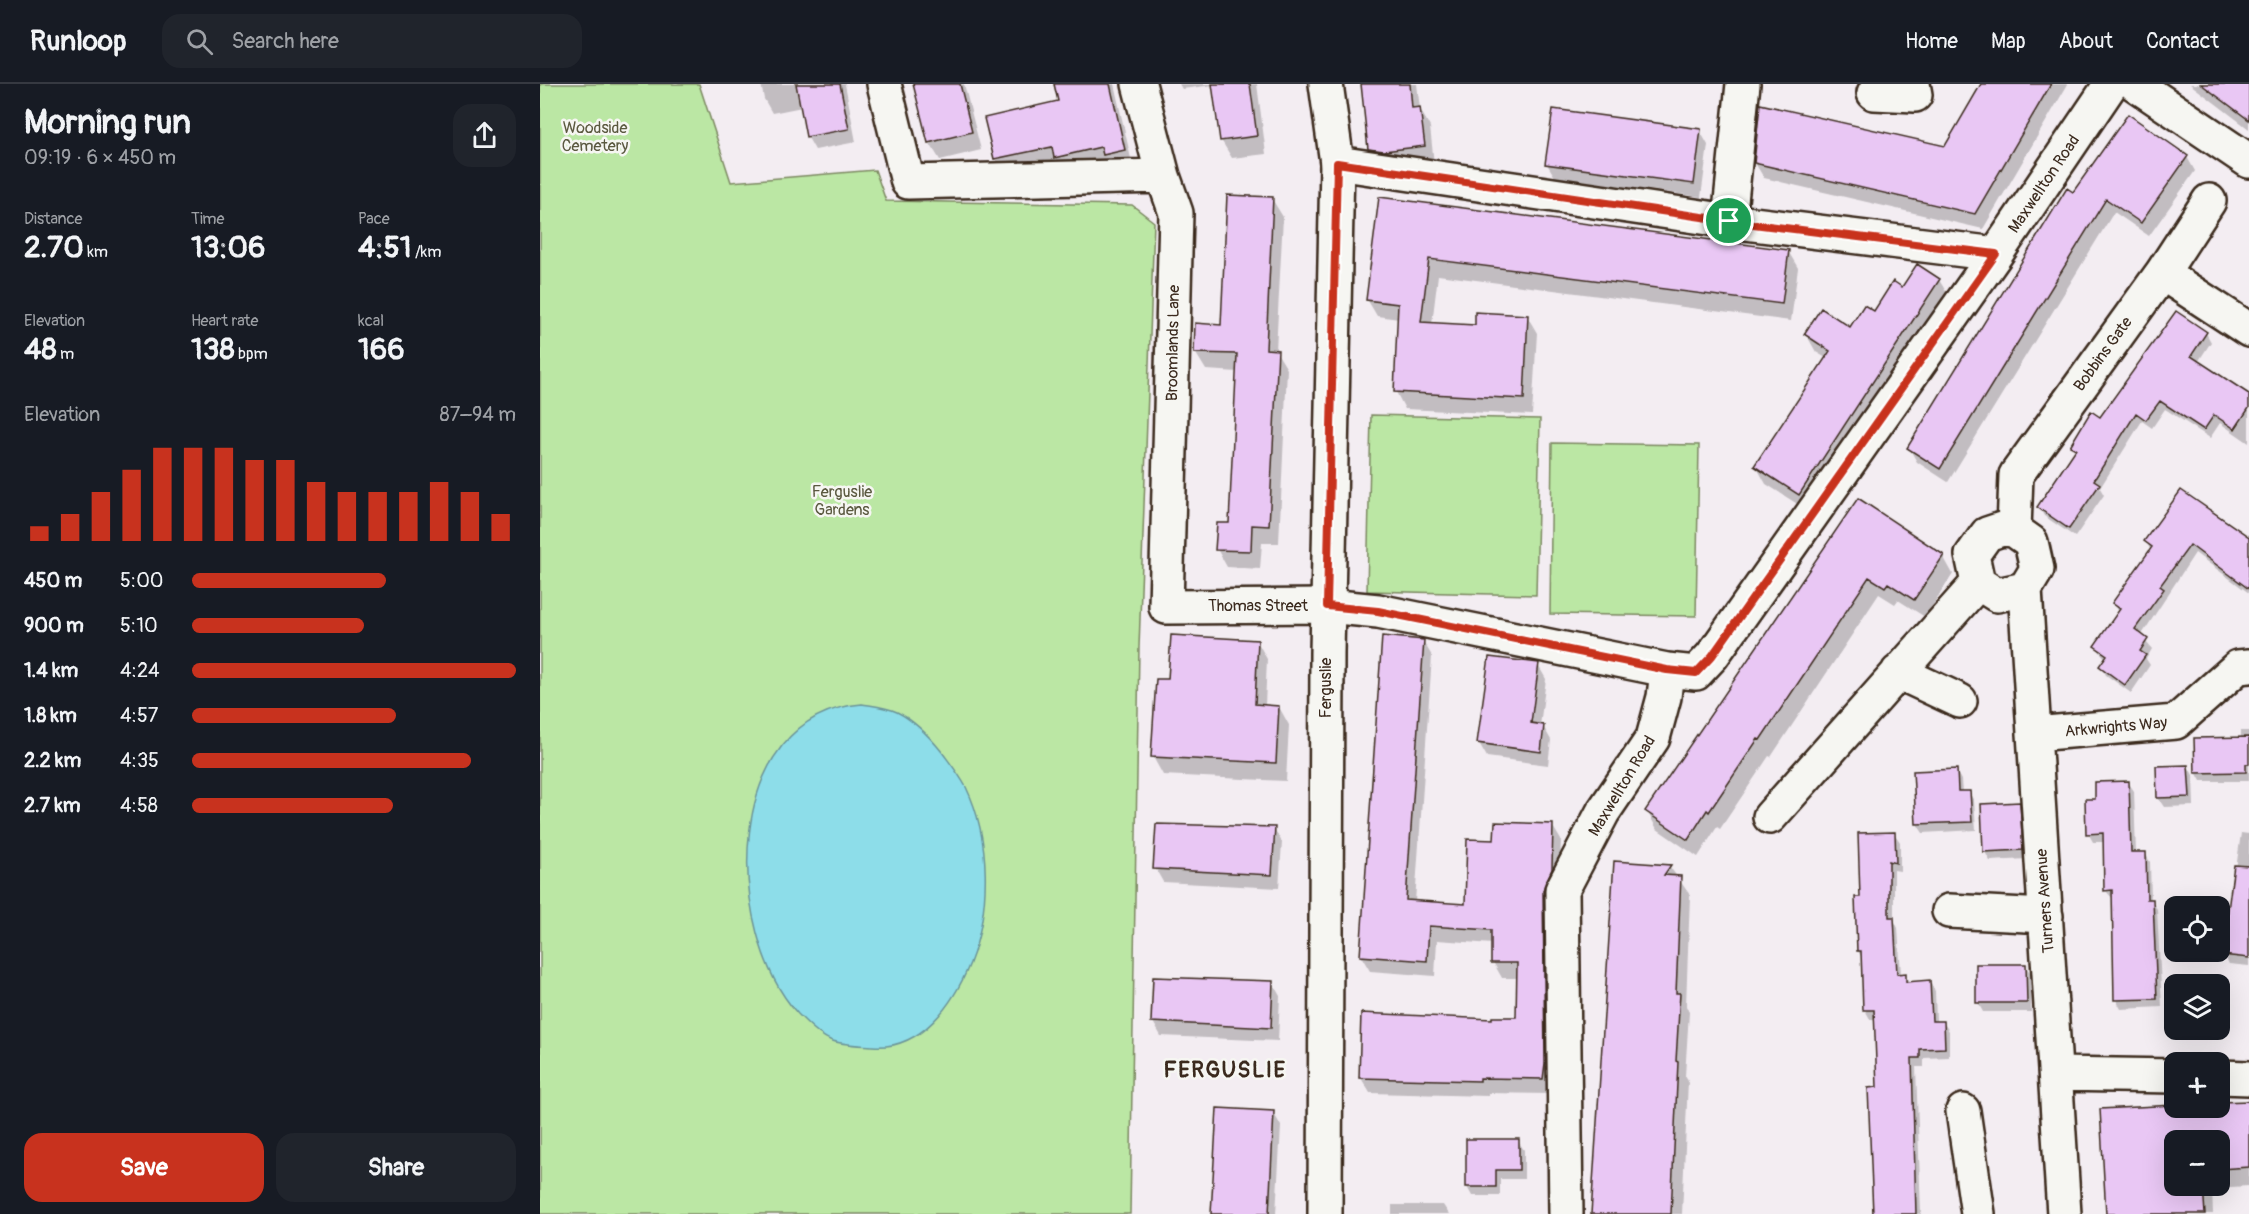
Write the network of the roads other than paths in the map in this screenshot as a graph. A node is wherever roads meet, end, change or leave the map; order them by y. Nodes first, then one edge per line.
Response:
1 (884, 84) edge
2 (1139, 84) edge
3 (1326, 84) edge
4 (1743, 84) edge
5 (1913, 84) edge
6 (2111, 84) edge
7 (2135, 84) edge
8 (1874, 93) dead end
9 (2249, 161) edge
10 (1337, 163) junction
11 (1163, 176) junction
12 (2209, 201) dead end
13 (1729, 221) junction
14 (1996, 254) junction
15 (2162, 273) junction
16 (2249, 330) edge
17 (2014, 530) junction
18 (1978, 583) junction
19 (2025, 589) junction
20 (1327, 606) junction
21 (1166, 607) joint
22 (2249, 666) edge
23 (1667, 670) junction
24 (1898, 672) junction
25 (1960, 701) dead end
26 (2034, 734) junction
27 (1770, 818) dead end
28 (1949, 911) dead end
29 (2046, 916) junction
30 (2057, 1074) junction
31 (2164, 1076) edge
32 (2230, 1077) edge
33 (2249, 1078) edge
34 (1963, 1111) dead end
35 (1325, 1214) edge
36 (1566, 1214) edge
37 (1978, 1214) edge
38 (2064, 1214) edge

1 - 11 street
2 - 11 street, Broomlands Lane
3 - 10 street, Ferguslie
4 - 13 street
5 - 8 street
6 - 14 street, Maxwellton Road
7 - 9 street
10 - 13 street
10 - 20 street, Ferguslie
11 - 21 street, Broomlands Lane
12 - 15 street, Bobbins Gate
13 - 14 street
14 - 23 street, Maxwellton Road
15 - 16 street
15 - 17 street, Bobbins Gate
17 - 18 street
17 - 19 street
18 - 19 street
18 - 24 street
19 - 26 street, Turners Avenue
20 - 21 street, Thomas Street
20 - 23 street, Thomas Street
20 - 35 street, Ferguslie
22 - 26 street, Arkwrights Way
23 - 36 street, Maxwellton Road
24 - 25 street
24 - 27 street
26 - 29 street, Turners Avenue
28 - 29 street
29 - 30 street, Turners Avenue
30 - 31 street
30 - 38 street, Turners Avenue
32 - 33 street
34 - 37 street

